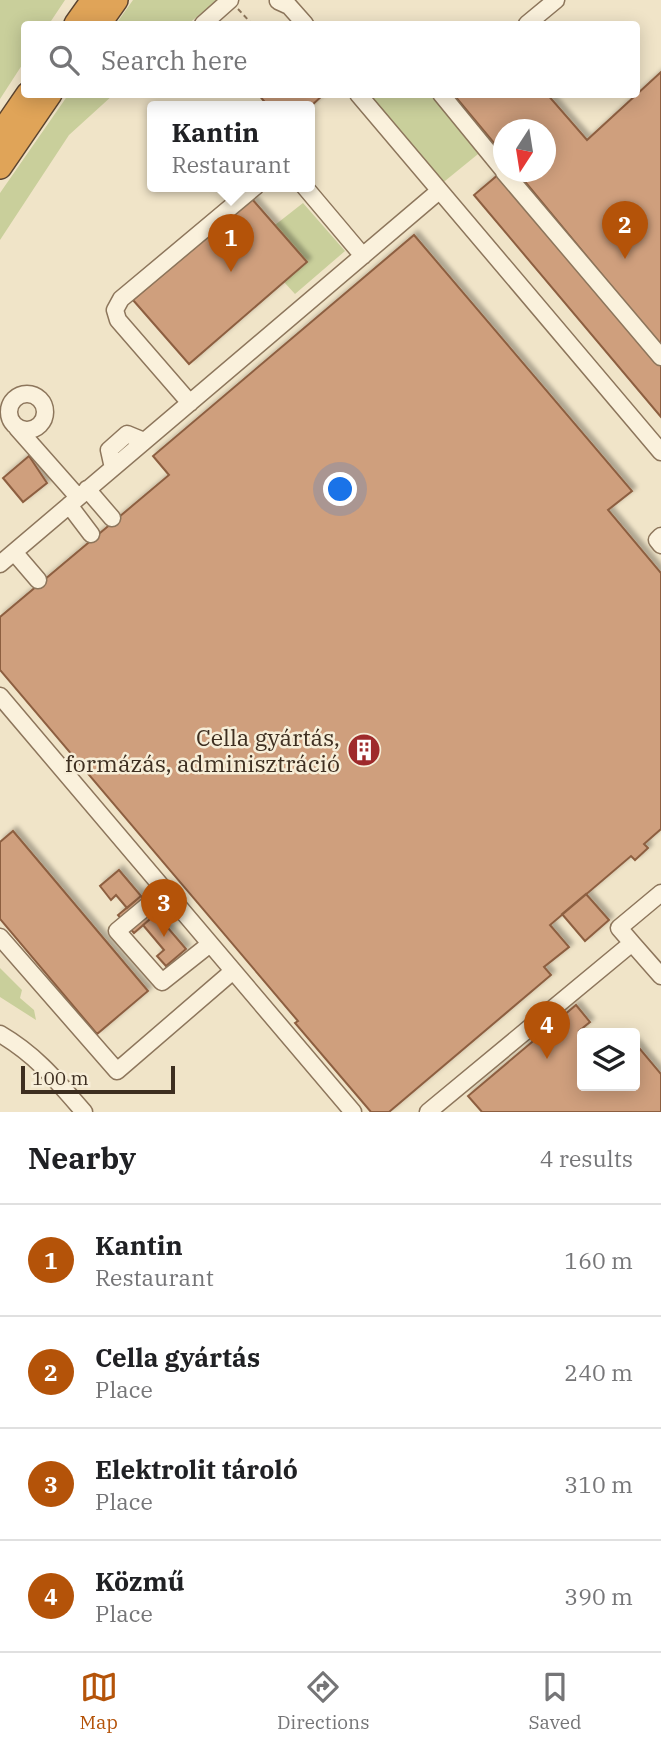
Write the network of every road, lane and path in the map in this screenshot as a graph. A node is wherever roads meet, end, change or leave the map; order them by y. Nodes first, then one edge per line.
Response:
1 (93, 0) edge
2 (116, 0) edge
3 (278, 0) edge
4 (556, 0) edge
5 (234, 4) edge
6 (78, 21) edge
7 (101, 21) edge
8 (208, 21) edge
9 (249, 21) edge
10 (290, 21) edge
11 (302, 21) edge
12 (531, 21) edge
13 (25, 98) edge
14 (47, 98) edge
15 (361, 98) edge
16 (443, 98) edge
17 (0, 135) edge
18 (493, 158) edge
19 (0, 167) edge
20 (513, 182) edge
21 (439, 191) junction
22 (249, 192) edge
23 (309, 192) edge
24 (363, 256) junction
25 (661, 357) edge
26 (190, 402) junction
27 (4, 412) edge
28 (17, 428) junction
29 (661, 452) edge
30 (78, 497) junction
31 (112, 518) dead end
32 (91, 534) dead end
33 (661, 536) edge
34 (661, 545) edge
35 (14, 552) junction
36 (0, 564) edge
37 (38, 580) dead end
38 (0, 696) edge
39 (165, 891) junction
40 (661, 893) edge
41 (0, 937) edge
42 (632, 943) junction
43 (211, 944) junction
44 (233, 971) junction
45 (661, 976) edge
46 (0, 1034) edge
47 (84, 1112) edge
48 (353, 1112) edge
49 (428, 1112) edge

1 - 6 highway
2 - 7 highway
3 - 10 street
3 - 11 street
4 - 12 street
5 - 8 street
5 - 9 path
13 - 17 highway
14 - 19 highway
15 - 21 street
16 - 18 street
20 - 25 street
21 - 24 street
21 - 29 street
22 - 26 street
23 - 24 street
24 - 26 street
26 - 30 street
27 - 28 street
27 - 28 street
28 - 30 street
30 - 31 street
30 - 32 street
30 - 35 street
33 - 34 street
35 - 36 street
35 - 37 street
38 - 39 street
39 - 43 street
39 - 43 street
40 - 42 street
41 - 44 street
42 - 45 street
42 - 49 street
43 - 44 street
44 - 48 street
46 - 47 street

